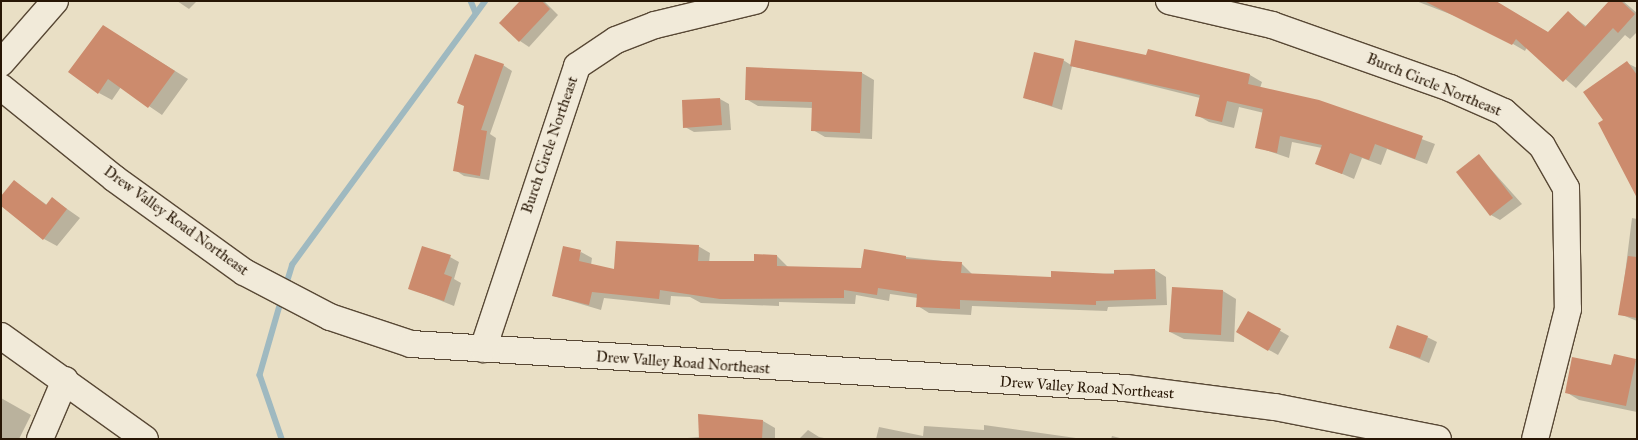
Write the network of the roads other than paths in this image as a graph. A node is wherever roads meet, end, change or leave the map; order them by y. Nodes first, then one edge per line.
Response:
1 (55, 1) edge
2 (755, 1) edge
3 (1168, 1) edge
4 (1, 63) edge
5 (1, 87) edge
6 (1, 336) edge
7 (483, 349) junction
8 (64, 380) junction
9 (40, 439) edge
10 (145, 439) edge
11 (1438, 439) edge
12 (1535, 439) edge

1 - 4 street
2 - 7 street, Burch Circle Northeast
3 - 12 street, Burch Circle Northeast
5 - 7 street, Drew Valley Road Northeast
6 - 8 street
7 - 11 street, Drew Valley Road Northeast
8 - 9 street
8 - 10 street

